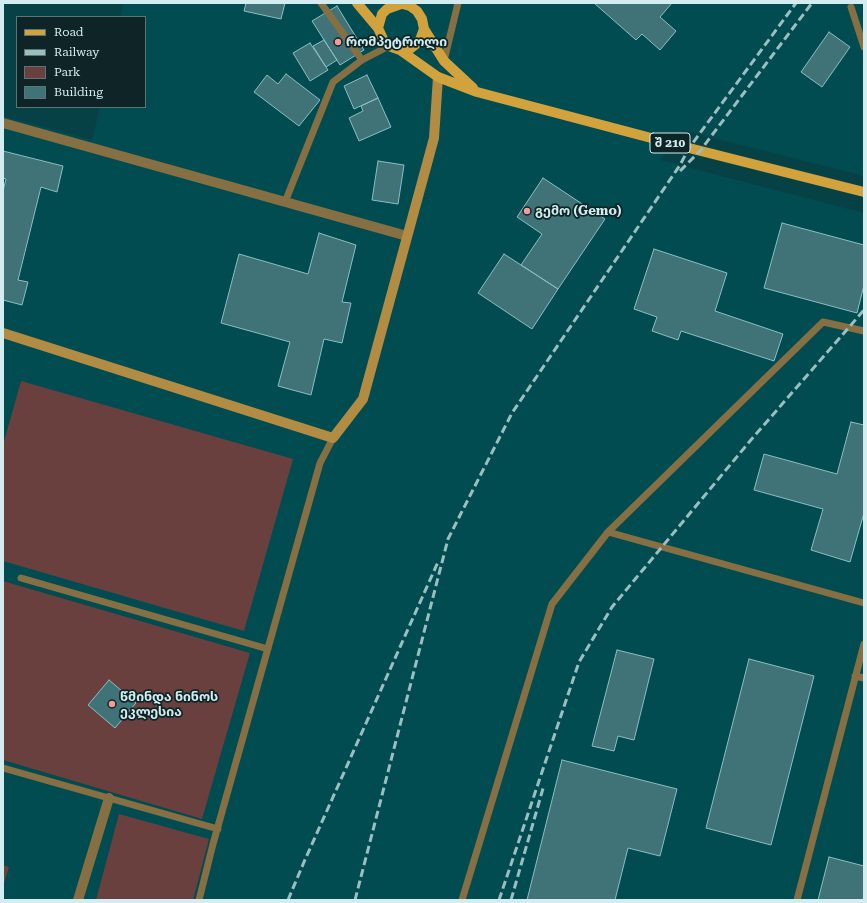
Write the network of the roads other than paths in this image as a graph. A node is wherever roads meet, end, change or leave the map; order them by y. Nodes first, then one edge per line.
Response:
1 (321, 3) edge
2 (357, 3) edge
3 (400, 3) edge
4 (458, 3) edge
5 (851, 7) dead end
6 (378, 28) junction
7 (424, 29) junction
8 (389, 46) junction
9 (864, 47) edge
10 (400, 50) junction
11 (362, 60) junction
12 (444, 61) junction
13 (438, 77) junction
14 (477, 92) junction
15 (3, 123) edge
16 (864, 192) edge
17 (285, 202) junction
18 (407, 236) junction
19 (864, 331) edge
20 (3, 333) edge
21 (333, 438) junction
22 (608, 532) junction
23 (21, 578) dead end
24 (864, 603) edge
25 (864, 644) edge
26 (268, 649) junction
27 (855, 676) junction
28 (864, 678) edge
29 (3, 768) edge
30 (109, 798) junction
31 (218, 829) junction
32 (78, 900) edge
33 (200, 900) edge
34 (462, 900) edge
35 (797, 900) edge

1 - 11 lane
2 - 6 main road
3 - 6 main road
3 - 7 main road
4 - 12 lane
5 - 9 lane
6 - 8 main road
7 - 10 main road
7 - 12 main road, შ 210
8 - 10 main road
8 - 11 lane
10 - 13 main road, შ 210
11 - 17 lane
12 - 14 main road, შ 210
13 - 14 main road, შ 210
13 - 18 street
14 - 16 main road, შ 210
15 - 17 street
17 - 18 street
18 - 21 street
19 - 22 lane
20 - 21 street
21 - 26 lane
22 - 24 lane
22 - 34 lane
23 - 26 lane
25 - 27 lane
26 - 31 lane
27 - 28 lane
27 - 35 lane
29 - 30 lane
30 - 31 lane
30 - 32 street
31 - 33 lane

